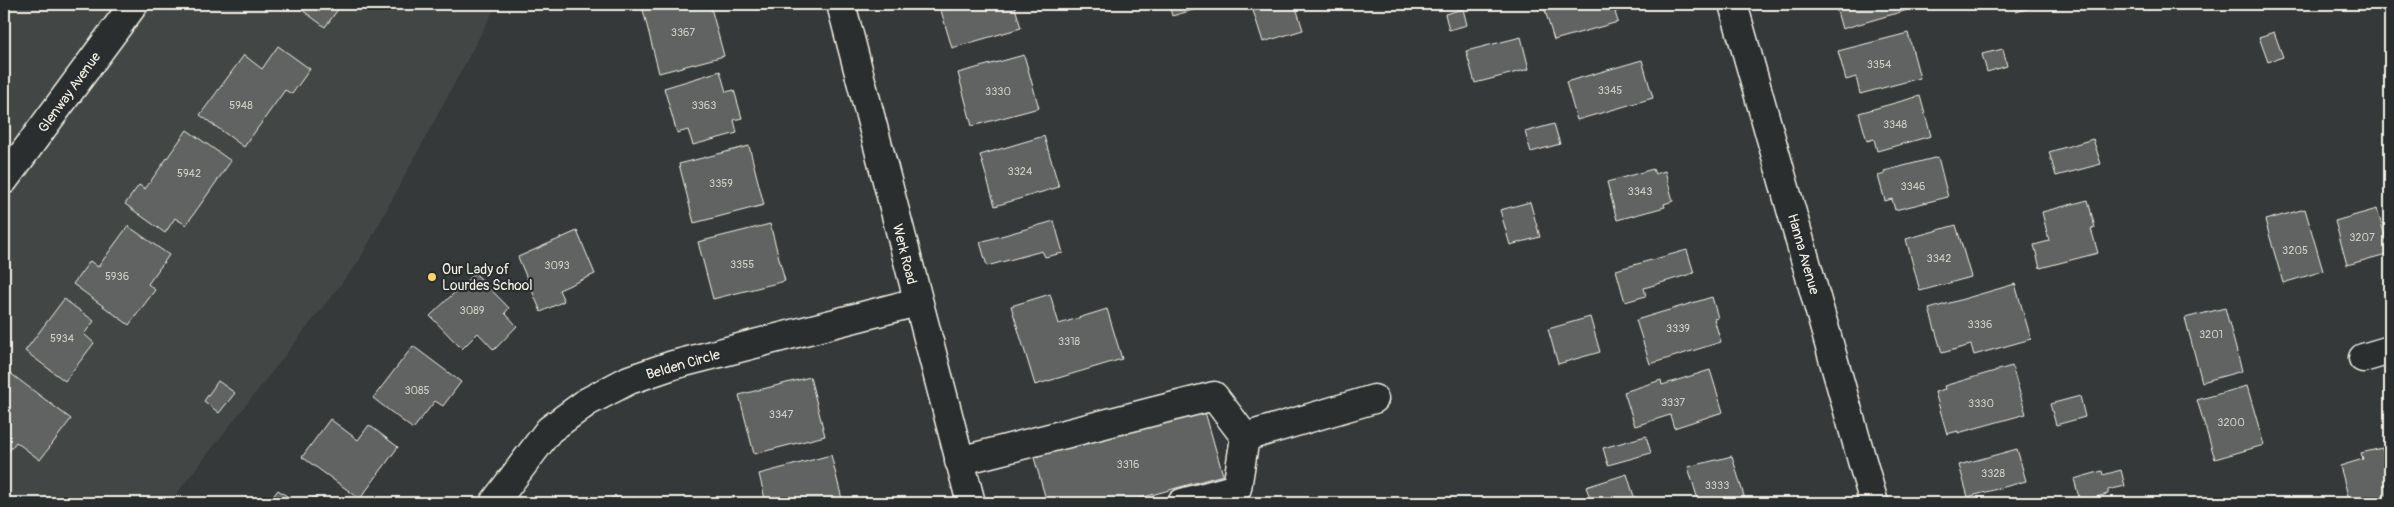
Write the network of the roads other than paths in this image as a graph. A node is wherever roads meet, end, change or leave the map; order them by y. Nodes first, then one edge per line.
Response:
1 (134, 4) edge
2 (841, 4) edge
3 (1733, 4) edge
4 (4, 180) edge
5 (917, 302) junction
6 (2390, 350) edge
7 (2363, 358) dead end
8 (1374, 399) dead end
9 (1245, 437) junction
10 (959, 461) junction
11 (494, 503) edge
12 (971, 503) edge
13 (1182, 503) edge
14 (1874, 503) edge

1 - 4 street, Glenway Avenue
2 - 5 street, Werk Road
3 - 14 street, Hanna Avenue
5 - 10 street, Werk Road
5 - 11 street, Belden Circle
6 - 7 street
8 - 9 street
9 - 10 street
9 - 13 street
10 - 12 street, Werk Road

